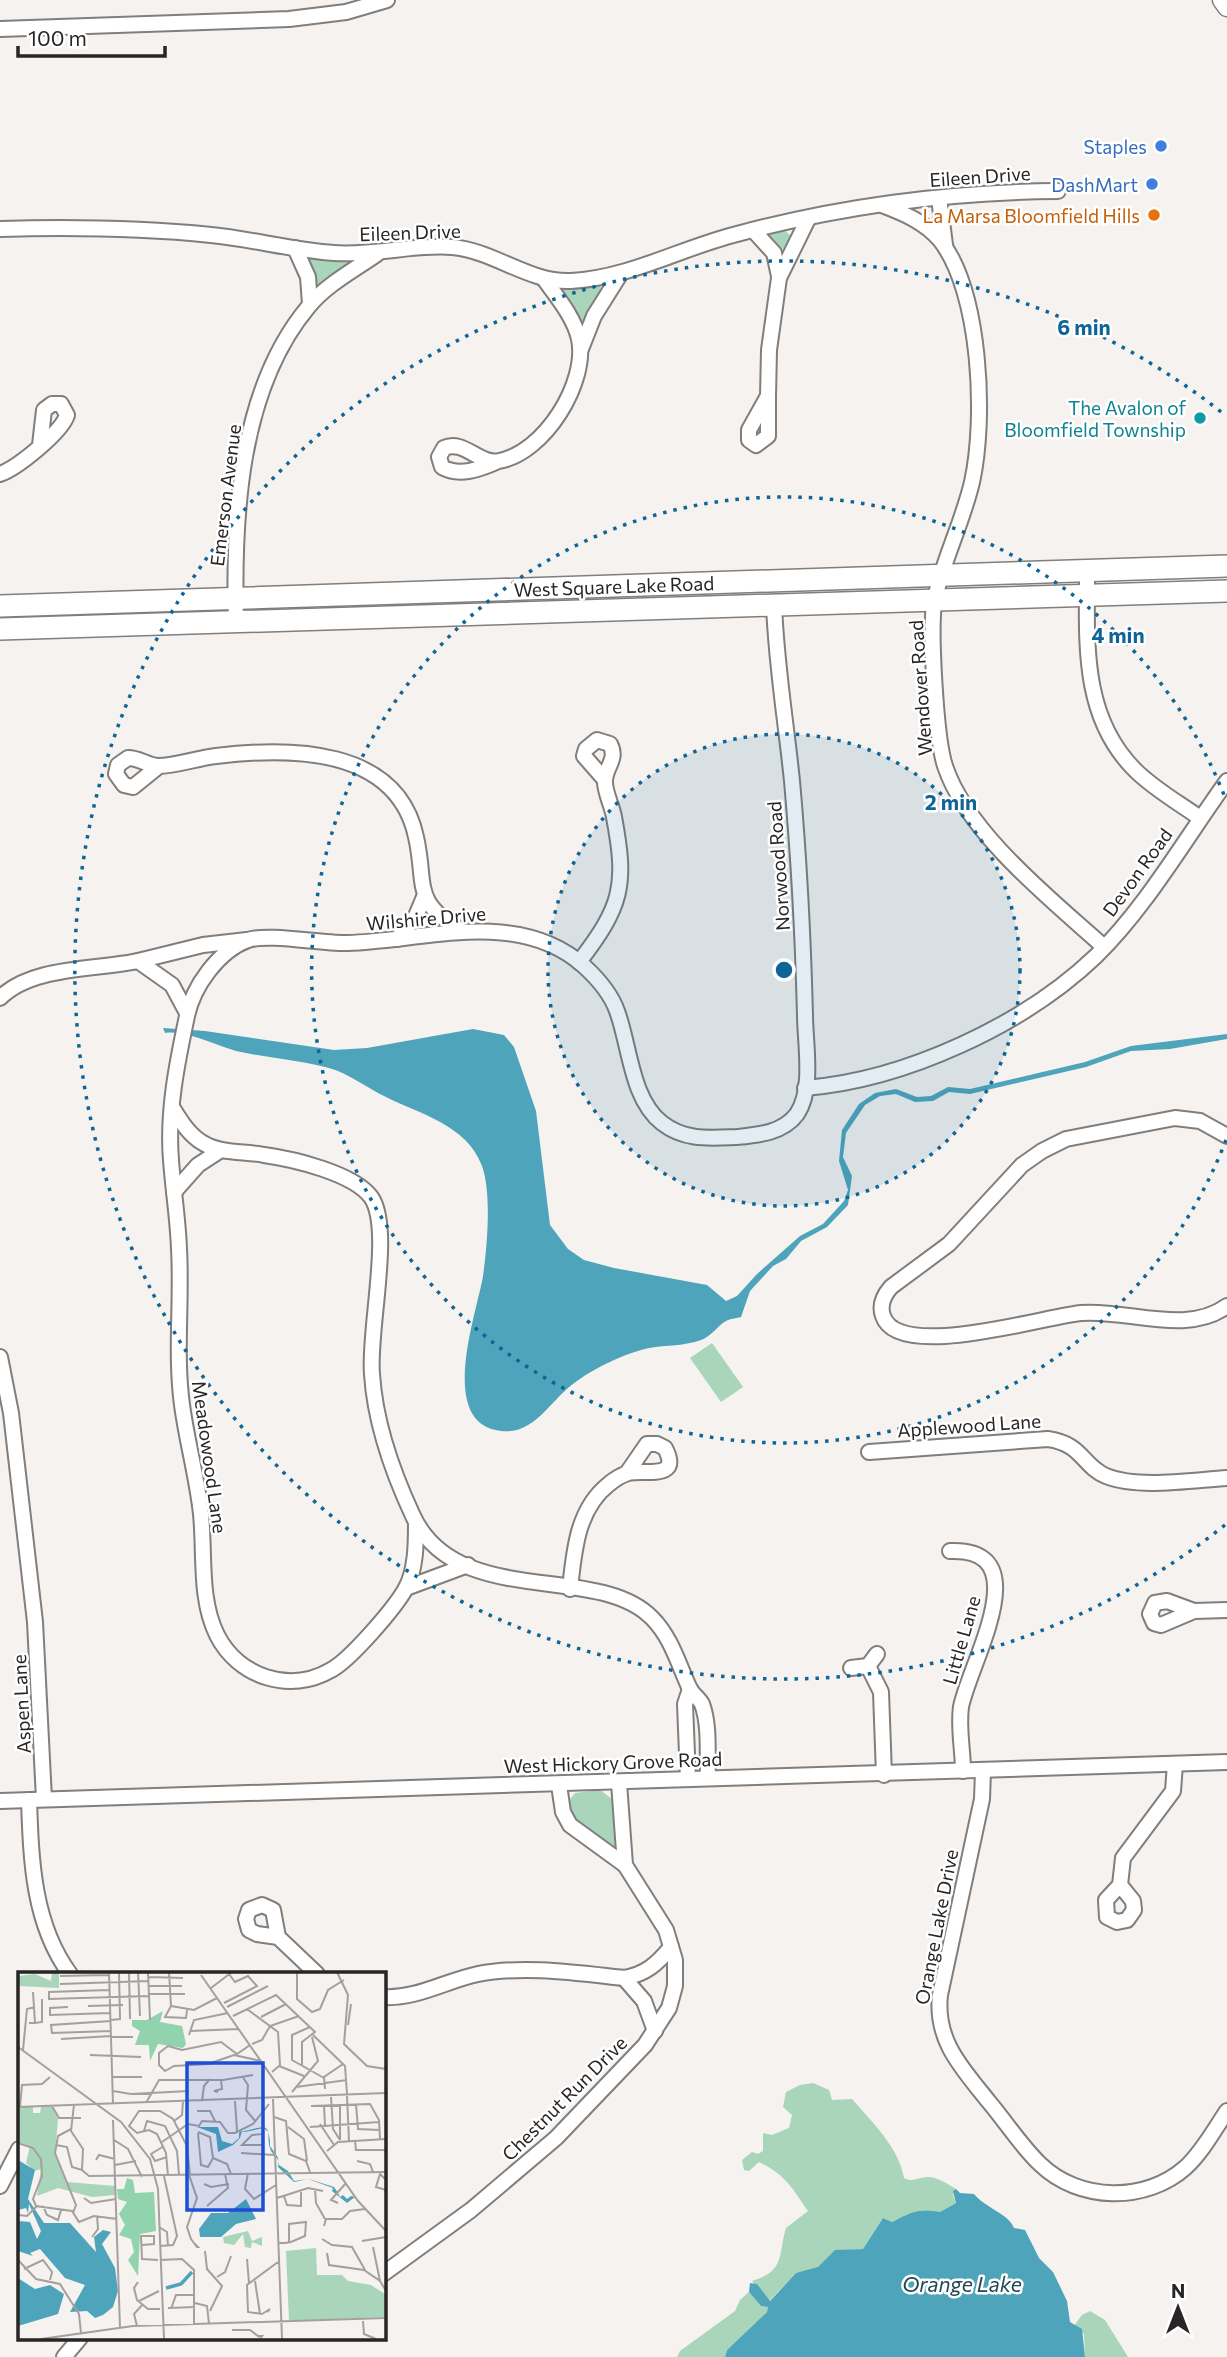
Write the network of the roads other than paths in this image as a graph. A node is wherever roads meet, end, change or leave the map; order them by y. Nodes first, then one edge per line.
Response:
1 (387, 0) edge
2 (1222, 0) edge
3 (1227, 7) edge
4 (0, 29) edge
5 (1058, 191) dead end
6 (939, 198) junction
7 (880, 205) junction
8 (808, 219) junction
9 (0, 229) edge
10 (753, 230) junction
11 (295, 248) junction
12 (947, 251) junction
13 (378, 254) junction
14 (621, 272) junction
15 (779, 278) junction
16 (544, 279) junction
17 (310, 304) junction
18 (580, 353) junction
19 (768, 396) dead end
20 (40, 445) dead end
21 (496, 462) dead end
22 (0, 474) edge
23 (1227, 566) edge
24 (1087, 572) junction
25 (942, 576) junction
26 (1227, 591) edge
27 (1087, 595) junction
28 (235, 598) junction
29 (935, 600) junction
30 (774, 604) junction
31 (0, 606) edge
32 (236, 621) junction
33 (0, 629) edge
34 (159, 766) dead end
35 (605, 780) dead end
36 (1227, 781) edge
37 (1200, 818) junction
38 (424, 897) junction
39 (462, 931) junction
40 (397, 939) junction
41 (248, 940) junction
42 (1104, 947) junction
43 (138, 961) junction
44 (579, 961) junction
45 (0, 998) edge
46 (185, 1025) junction
47 (805, 1088) junction
48 (172, 1107) junction
49 (1226, 1134) edge
50 (221, 1150) junction
51 (174, 1192) junction
52 (1227, 1306) edge
53 (0, 1357) edge
54 (869, 1452) dead end
55 (627, 1473) dead end
56 (1227, 1478) edge
57 (416, 1522) junction
58 (950, 1551) dead end
59 (468, 1565) junction
60 (406, 1588) junction
61 (570, 1589) junction
62 (1227, 1609) edge
63 (1195, 1611) dead end
64 (851, 1668) dead end
65 (690, 1689) junction
66 (1227, 1762) edge
67 (1175, 1764) junction
68 (963, 1771) junction
69 (983, 1771) junction
70 (884, 1774) junction
71 (708, 1778) junction
72 (688, 1779) junction
73 (619, 1783) junction
74 (559, 1785) junction
75 (44, 1799) junction
76 (29, 1800) junction
77 (0, 1801) edge
78 (625, 1866) junction
79 (1120, 1885) dead end
80 (278, 1937) dead end
81 (671, 1947) junction
82 (69, 1972) edge
83 (315, 1972) edge
84 (624, 1978) junction
85 (385, 1997) edge
86 (655, 2031) junction
87 (1227, 2111) edge
88 (18, 2152) edge
89 (0, 2186) edge
90 (385, 2272) edge
91 (78, 2340) edge
92 (64, 2357) edge

1 - 4 street
2 - 3 main road
5 - 6 street, Eileen Drive
6 - 7 street, Eileen Drive
6 - 12 street
7 - 8 street, Eileen Drive
7 - 12 street
8 - 10 street, Eileen Drive
8 - 15 street
9 - 11 street, Eileen Drive
10 - 14 street, Eileen Drive
10 - 15 street
11 - 13 street, Eileen Drive
11 - 17 street
12 - 25 street, Wendover Road
13 - 16 street, Eileen Drive
13 - 17 street, Emerson Avenue
14 - 16 street, Eileen Drive
14 - 18 street
15 - 19 street
16 - 18 street
17 - 28 street, Emerson Avenue
18 - 21 street
20 - 22 street
23 - 24 highway, West Square Lake Road
24 - 25 highway, West Square Lake Road
24 - 27 street
25 - 28 highway, West Square Lake Road
25 - 29 street, Wendover Road
26 - 27 highway, West Square Lake Road
27 - 29 highway, West Square Lake Road
27 - 37 street
28 - 31 highway, West Square Lake Road
28 - 32 street, Emerson Avenue
29 - 30 highway, West Square Lake Road
29 - 42 street, Wendover Road
30 - 32 highway, West Square Lake Road
30 - 47 street, Norwood Road
32 - 33 highway, West Square Lake Road
34 - 38 street
35 - 44 street
36 - 37 street, Devon Road
37 - 42 street, Devon Road
38 - 39 street
38 - 40 street
39 - 40 street, Wilshire Drive
39 - 44 street, Wilshire Drive
40 - 41 street, Wilshire Drive
41 - 43 street, Wilshire Drive
41 - 46 street
42 - 47 street, Devon Road
43 - 45 street, Wilshire Drive
43 - 46 street
44 - 47 street, Wilshire Drive
46 - 48 street, Meadowood Lane
48 - 50 street
48 - 51 street, Meadowood Lane
49 - 52 street
50 - 51 street
50 - 57 street
51 - 60 street, Meadowood Lane
53 - 75 street, Aspen Lane
54 - 56 street, Applewood Lane
55 - 61 street
57 - 59 street
57 - 60 street, Meadowood Lane
58 - 68 street, Little Lane
59 - 60 street
59 - 61 street
61 - 65 street
62 - 63 street
64 - 70 street
65 - 71 street
65 - 72 street
66 - 67 street, West Hickory Grove Road
67 - 69 street, West Hickory Grove Road
67 - 79 street
68 - 69 street, West Hickory Grove Road
68 - 70 street, West Hickory Grove Road
69 - 87 street, Orange Lake Drive
70 - 71 street, West Hickory Grove Road
71 - 72 street, West Hickory Grove Road
72 - 73 street, West Hickory Grove Road
73 - 74 street, West Hickory Grove Road
73 - 78 street, Chestnut Run Drive
74 - 75 street, West Hickory Grove Road
74 - 78 street, Chestnut Run Drive
75 - 76 street, West Hickory Grove Road
76 - 77 street, West Hickory Grove Road
76 - 82 street
78 - 81 street, Chestnut Run Drive
80 - 83 street
81 - 84 street
81 - 86 street, Chestnut Run Drive
84 - 85 street
84 - 86 street
86 - 90 street, Chestnut Run Drive
88 - 89 street
91 - 92 street

